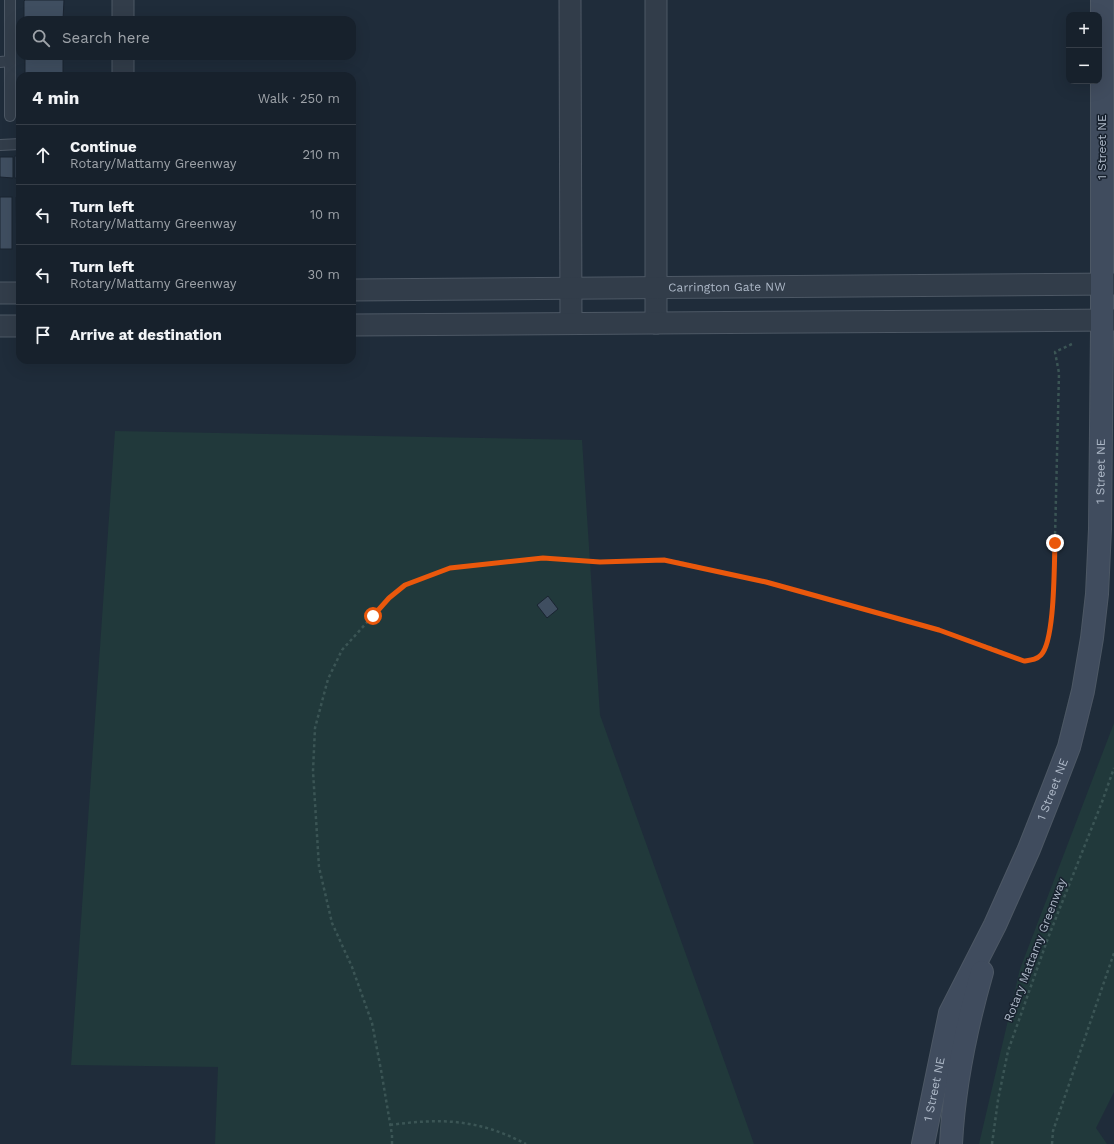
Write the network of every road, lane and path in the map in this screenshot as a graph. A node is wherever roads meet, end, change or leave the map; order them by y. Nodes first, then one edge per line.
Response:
1 (10, 0) edge
2 (123, 0) edge
3 (570, 0) edge
4 (656, 0) edge
5 (1102, 0) edge
6 (123, 16) edge
7 (123, 60) edge
8 (5, 61) edge
9 (123, 72) edge
10 (10, 116) dead end
11 (0, 144) edge
12 (16, 144) edge
13 (1108, 284) edge
14 (656, 288) junction
15 (571, 289) junction
16 (356, 290) edge
17 (16, 292) edge
18 (0, 293) edge
19 (571, 323) junction
20 (656, 323) junction
21 (1106, 323) edge
22 (356, 325) edge
23 (0, 326) edge
24 (16, 326) edge
25 (1114, 768) edge
26 (995, 924) junction
27 (1114, 953) edge
28 (390, 1125) junction
29 (392, 1144) edge
30 (526, 1144) edge
31 (923, 1144) edge
32 (951, 1144) edge
33 (992, 1144) edge
34 (1052, 1144) edge

1 - 8 lane
2 - 6 street
3 - 15 street
4 - 14 street
5 - 13 main road, 1 Street NE
7 - 9 street
8 - 10 lane
11 - 12 lane
13 - 14 street, Carrington Gate NW
13 - 21 main road, 1 Street NE
14 - 15 street, Carrington Gate NW
14 - 20 street
15 - 16 street, Carrington Gate NW
15 - 19 street
17 - 18 street
19 - 20 street
19 - 22 street
20 - 21 street
21 - 26 main road, 1 Street NE
21 - 28 path
23 - 24 street
25 - 33 path, Rotary Mattamy Greenway
26 - 31 main road, 1 Street NE
26 - 32 main road, 1 Street NE
27 - 34 path
28 - 29 path
28 - 30 path

